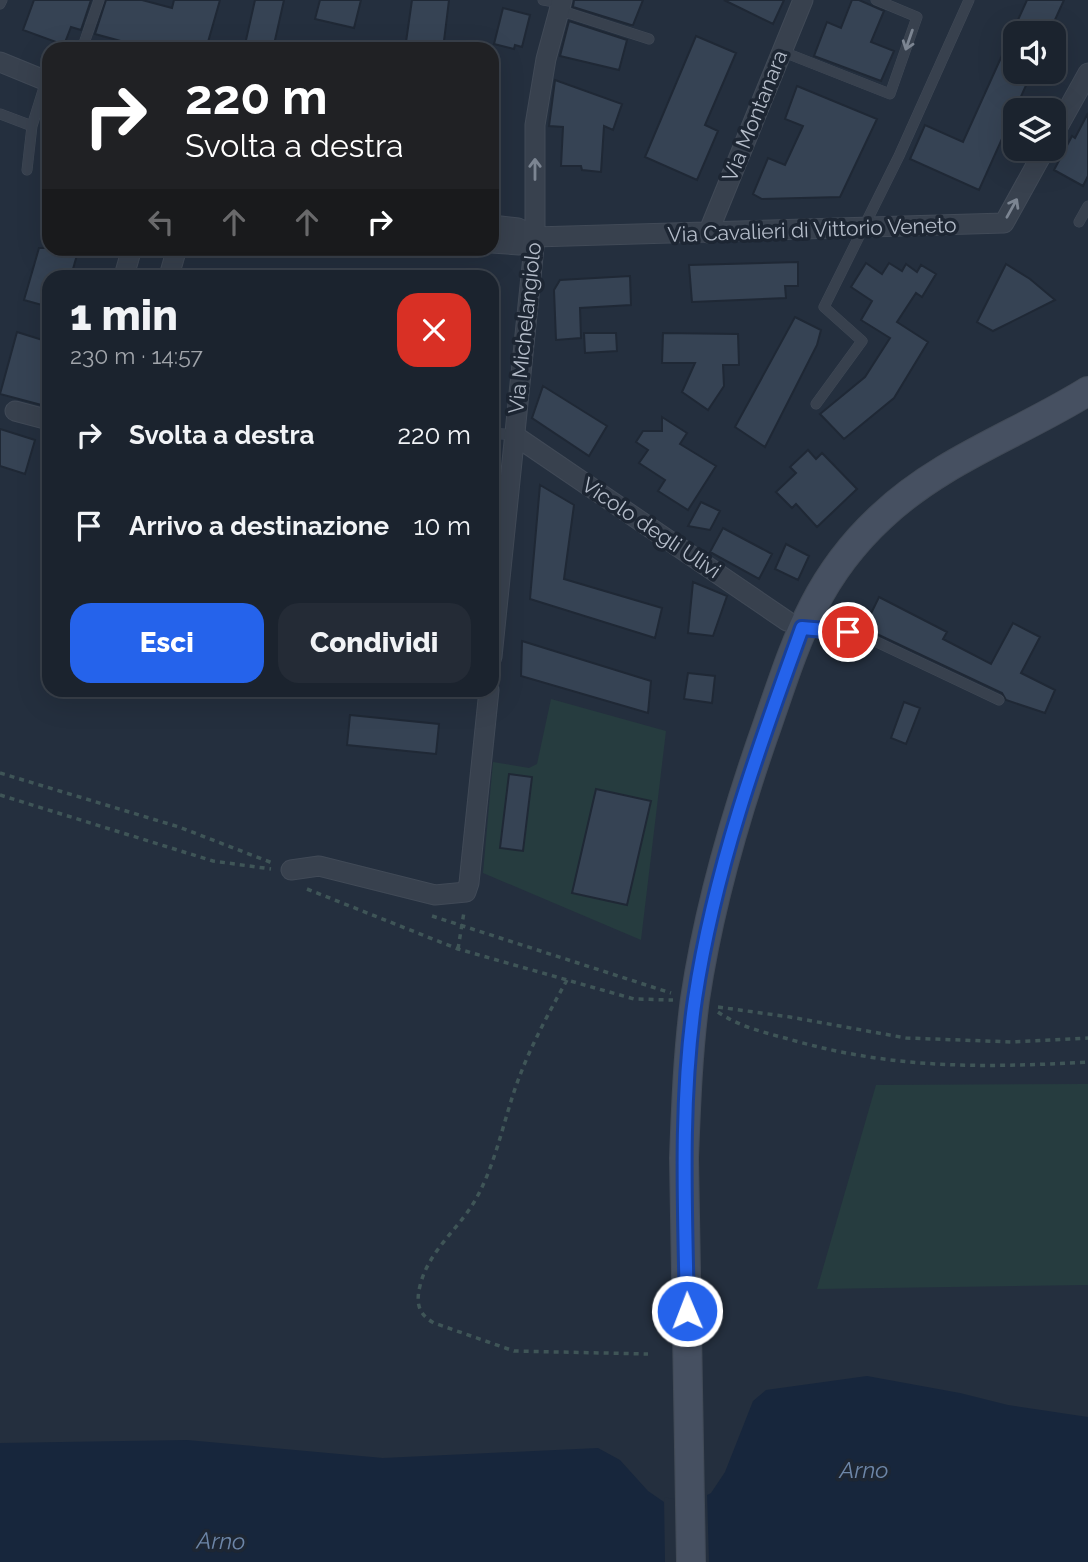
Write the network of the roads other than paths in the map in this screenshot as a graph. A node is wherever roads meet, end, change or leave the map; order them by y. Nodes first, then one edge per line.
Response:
1 (99, 0) edge
2 (803, 0) edge
3 (876, 0) edge
4 (969, 0) edge
5 (556, 3) edge
6 (649, 39) dead end
7 (84, 42) edge
8 (781, 51) junction
9 (0, 62) edge
10 (1088, 73) edge
11 (42, 80) edge
12 (42, 98) edge
13 (1066, 112) edge
14 (0, 114) edge
15 (32, 126) junction
16 (1038, 161) edge
17 (27, 170) dead end
18 (1088, 206) edge
19 (1079, 222) dead end
20 (499, 226) edge
21 (864, 229) junction
22 (708, 233) junction
23 (535, 237) junction
24 (499, 244) edge
25 (1088, 391) edge
26 (816, 404) dead end
27 (15, 411) dead end
28 (42, 418) edge
29 (499, 434) edge
30 (514, 435) junction
31 (499, 586) edge
32 (795, 624) junction
33 (488, 697) edge
34 (999, 700) dead end
35 (291, 870) road end
36 (691, 1562) edge

1 - 7 lane
2 - 8 street, Via Montanara
3 -> 8 lane
4 - 21 lane
5 - 6 lane
23 -> 5 street, Via Michelangiolo
8 - 22 street, Via Montanara
9 - 11 street
10 - 13 street
12 - 15 lane
14 - 15 lane
15 - 17 lane
21 -> 16 street, Via Cavalieri di Vittorio Veneto
18 - 19 lane
20 - 23 street
21 - 22 street, Via Cavalieri di Vittorio Veneto
21 - 26 lane
22 - 23 street, Via Cavalieri di Vittorio Veneto
23 - 24 street
23 - 30 street, Via Michelangiolo
25 - 32 main road
27 - 28 street
29 - 30 lane
30 - 31 street, Via Michelangiolo
30 - 32 street, Vicolo degli Ulivi
32 - 34 lane
32 - 36 main road
33 - 35 street

